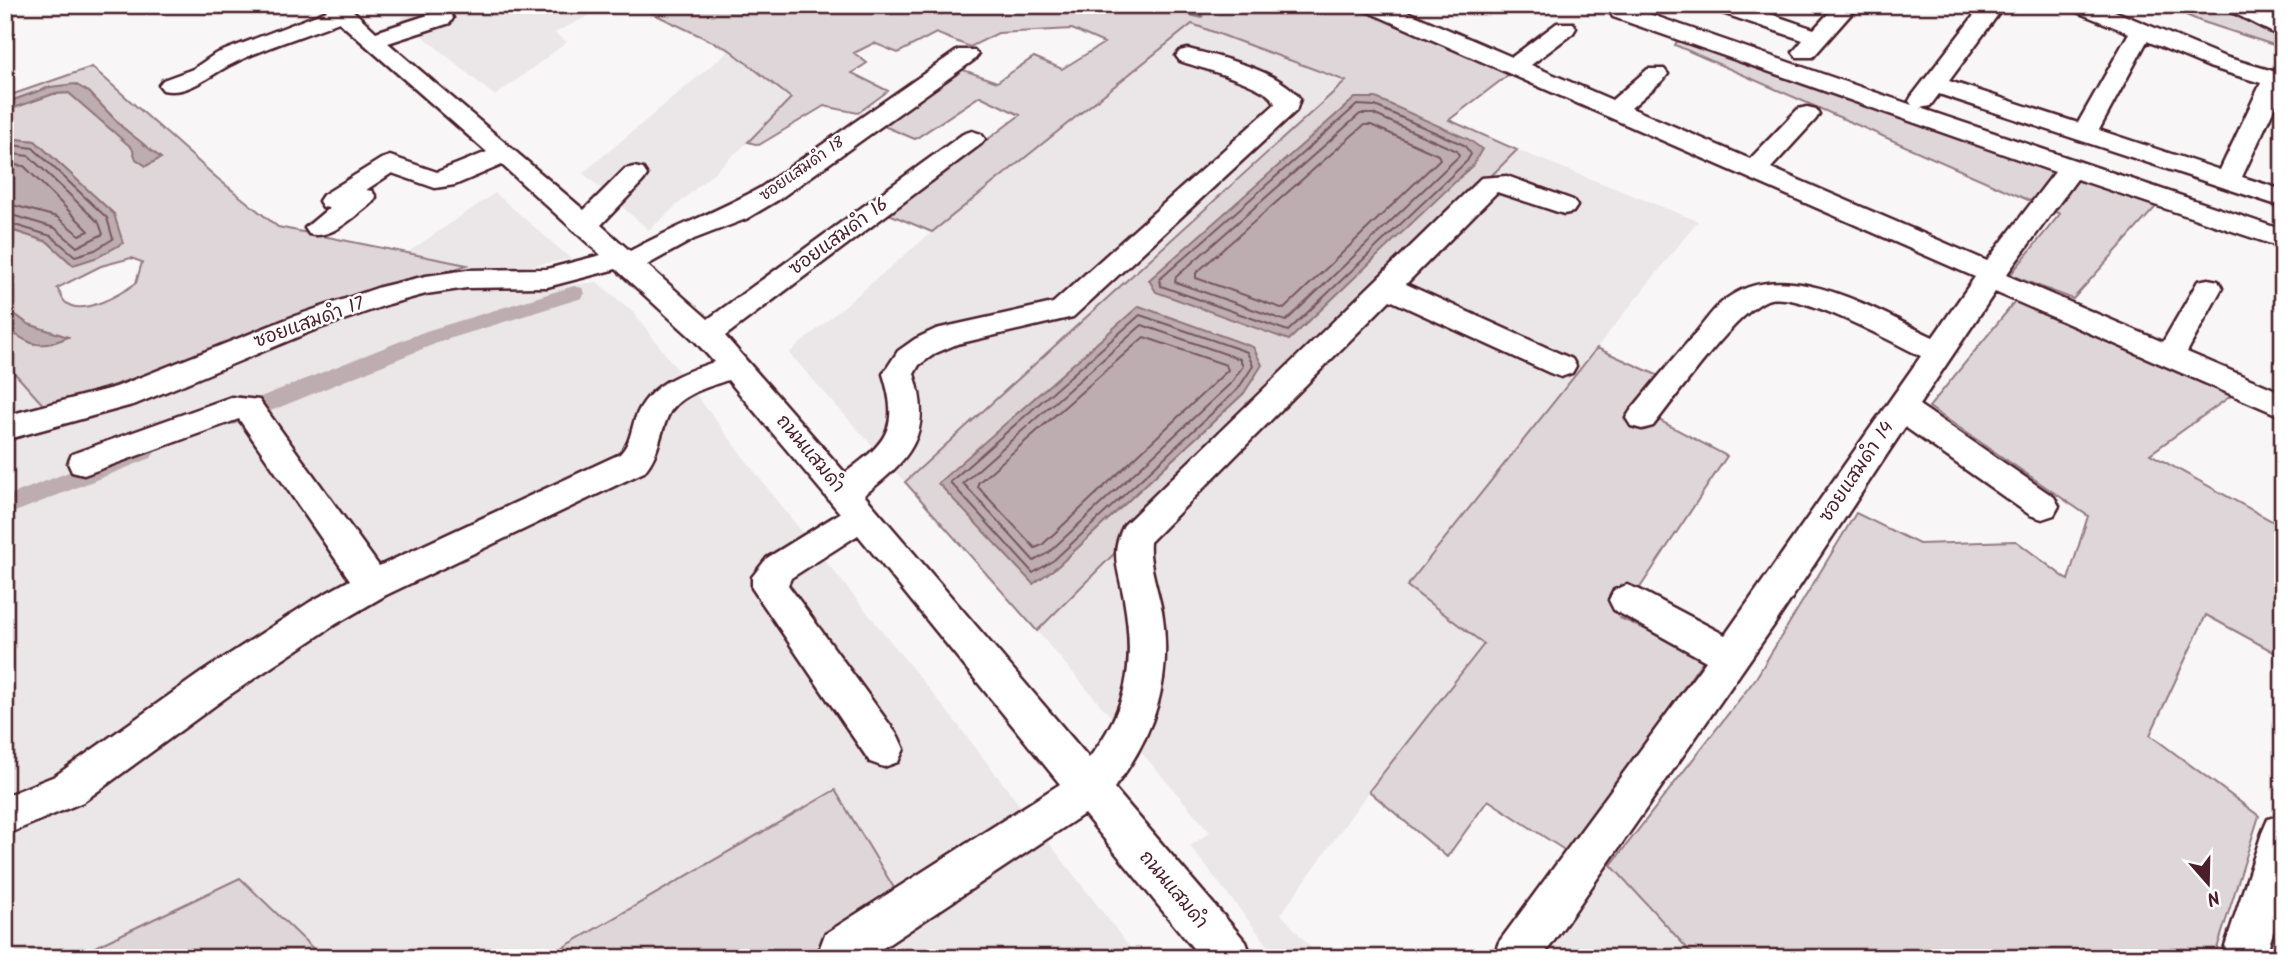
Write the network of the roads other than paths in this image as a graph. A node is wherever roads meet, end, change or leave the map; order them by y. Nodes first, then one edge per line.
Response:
1 (1721, 5) edge
2 (1848, 5) edge
3 (1994, 5) edge
4 (2080, 5) edge
5 (2235, 5) edge
6 (2257, 5) edge
7 (1374, 6) edge
8 (338, 9) edge
9 (1621, 12) dead end
10 (445, 19) dead end
11 (2283, 19) edge
12 (1564, 28) dead end
13 (2283, 31) edge
14 (2141, 32) junction
15 (1819, 38) junction
16 (372, 41) junction
17 (966, 55) dead end
18 (1188, 56) dead end
19 (1796, 61) dead end
20 (1516, 66) junction
21 (1656, 74) dead end
22 (2278, 81) edge
23 (171, 85) dead end
24 (1615, 110) junction
25 (1807, 114) dead end
26 (2084, 134) junction
27 (972, 139) dead end
28 (505, 154) junction
29 (405, 167) junction
30 (2071, 169) junction
31 (1754, 172) junction
32 (634, 175) dead end
33 (2228, 180) junction
34 (2283, 199) edge
35 (332, 201) dead end
36 (1564, 206) dead end
37 (584, 225) junction
38 (318, 228) dead end
39 (2283, 239) edge
40 (625, 261) junction
41 (1991, 276) junction
42 (1385, 286) junction
43 (2208, 288) dead end
44 (707, 335) junction
45 (1939, 352) junction
46 (2170, 356) junction
47 (736, 366) junction
48 (1561, 366) dead end
49 (2283, 406) edge
50 (1900, 408) junction
51 (1642, 418) dead end
52 (5, 428) edge
53 (84, 463) dead end
54 (853, 504) junction
55 (2042, 506) dead end
56 (373, 585) junction
57 (1627, 600) dead end
58 (1729, 656) junction
59 (884, 750) dead end
60 (1089, 788) junction
61 (5, 816) edge
62 (2283, 833) edge
63 (841, 950) dead end
64 (1230, 958) edge
65 (1516, 958) edge
66 (2243, 958) edge

1 - 15 street
2 - 15 street
3 - 26 street
4 - 14 street
5 - 13 street
6 - 11 street
7 - 20 street
8 - 16 street, ถนนแสมดำ
8 - 23 street
9 - 30 street
10 - 16 street
12 - 20 street
14 - 22 street
14 - 26 street
15 - 19 street
16 - 28 street, ถนนแสมดำ
17 - 40 street, ซอยแสมดำ 18
18 - 54 street
20 - 24 street
21 - 24 street
22 - 33 street
24 - 31 street
25 - 31 street
26 - 33 street
27 - 44 street, ซอยแสมดำ 16
28 - 29 street
28 - 37 street, ถนนแสมดำ
29 - 35 street
29 - 38 street
30 - 39 street
30 - 41 street, ซอยแสมดำ 14
31 - 41 street
32 - 37 street
33 - 34 street
36 - 42 street
37 - 40 street, ถนนแสมดำ
40 - 44 street, ถนนแสมดำ
40 - 52 street, ซอยแสมดำ 17
41 - 45 street, ซอยแสมดำ 14
41 - 46 street
42 - 48 street
42 - 60 street
43 - 46 street
44 - 47 street, ถนนแสมดำ
45 - 50 street, ซอยแสมดำ 14
45 - 51 street
46 - 49 street
47 - 54 street, ถนนแสมดำ
47 - 56 street
50 - 55 street
50 - 58 street, ซอยแสมดำ 14
53 - 56 street
54 - 59 street
54 - 60 street, ถนนแสมดำ
56 - 61 street
57 - 58 street
58 - 65 street, ซอยแสมดำ 14
60 - 63 street
60 - 64 street, ถนนแสมดำ
62 - 66 street

